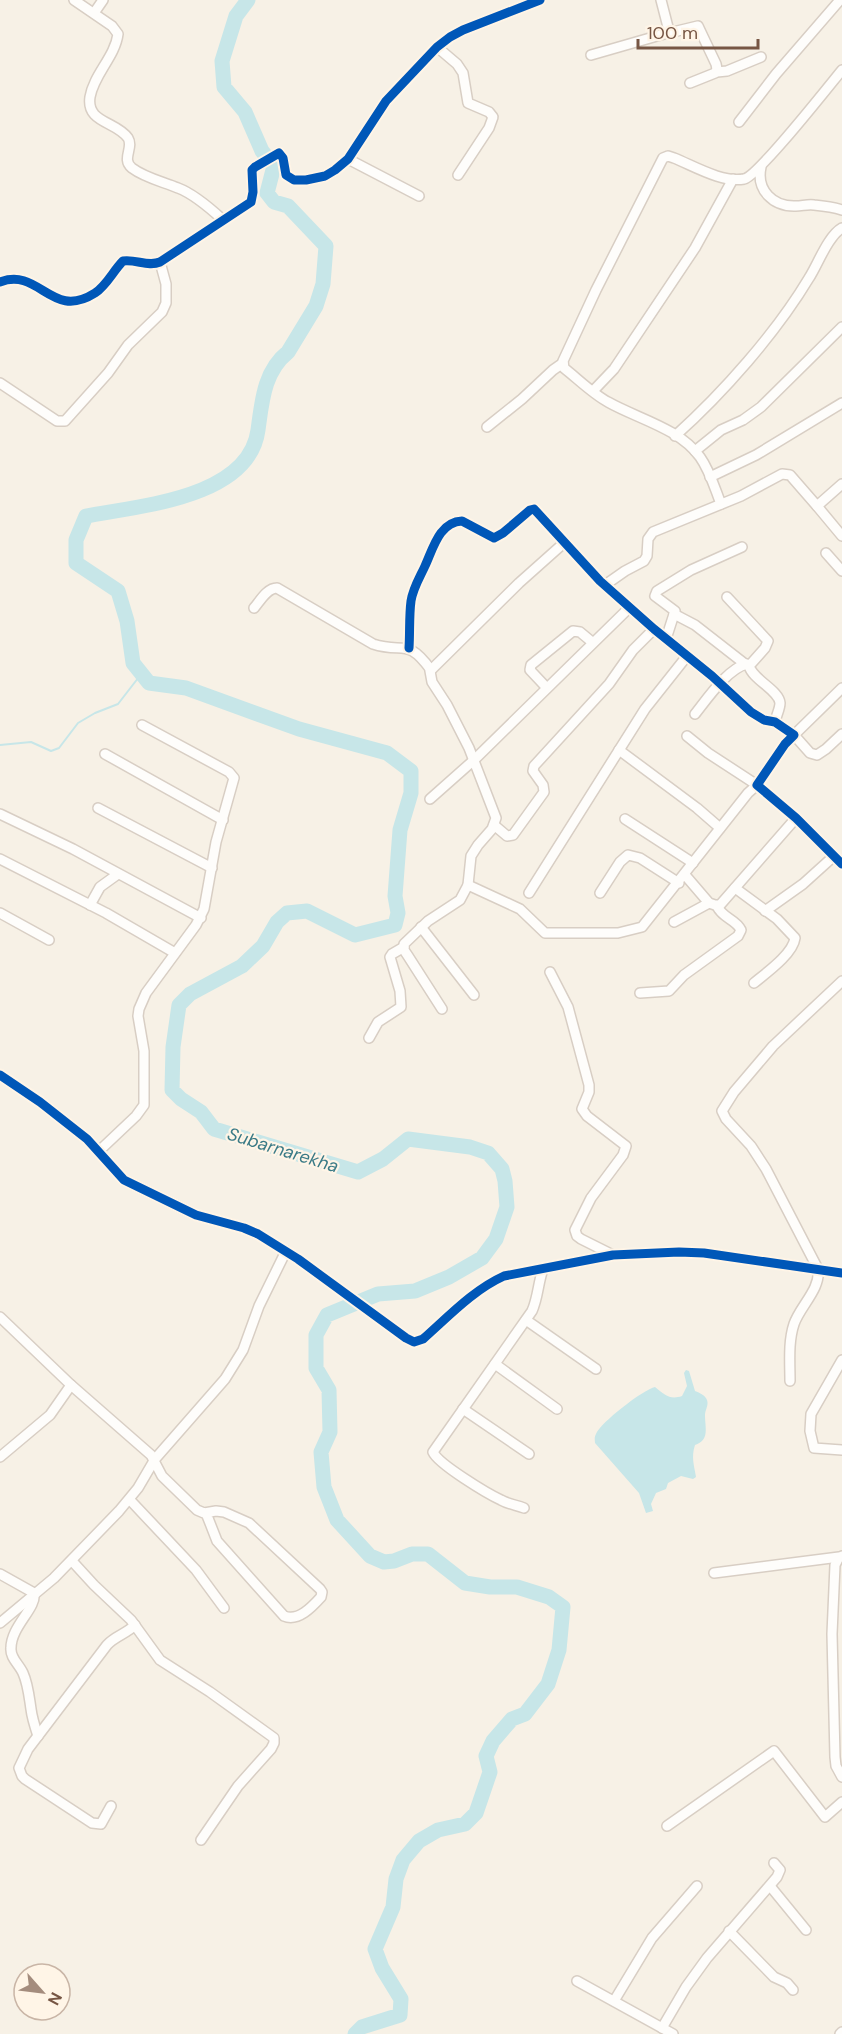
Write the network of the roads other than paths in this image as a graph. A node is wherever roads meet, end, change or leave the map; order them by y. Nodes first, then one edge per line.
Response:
1 (74, 0) edge
2 (103, 0) edge
3 (540, 0) edge
4 (661, 0) edge
5 (840, 0) edge
6 (94, 13) junction
7 (671, 32) junction
8 (437, 47) junction
9 (591, 55) dead end
10 (761, 57) dead end
11 (842, 70) edge
12 (717, 72) junction
13 (690, 83) dead end
14 (739, 122) dead end
15 (348, 159) junction
16 (761, 166) junction
17 (458, 175) dead end
18 (733, 179) junction
19 (419, 196) dead end
20 (842, 210) edge
21 (223, 220) junction
22 (842, 228) edge
23 (160, 262) junction
24 (0, 282) edge
25 (842, 327) edge
26 (563, 363) junction
27 (0, 383) edge
28 (594, 392) junction
29 (842, 403) edge
30 (486, 427) dead end
31 (675, 436) junction
32 (695, 451) junction
33 (710, 477) junction
34 (842, 484) edge
35 (721, 504) junction
36 (817, 506) junction
37 (842, 536) edge
38 (565, 542) junction
39 (742, 547) dead end
40 (826, 553) dead end
41 (842, 571) edge
42 (605, 585) junction
43 (727, 597) dead end
44 (630, 607) junction
45 (254, 608) dead end
46 (674, 614) junction
47 (654, 629) junction
48 (666, 639) junction
49 (592, 642) junction
50 (409, 648) junction
51 (687, 656) junction
52 (747, 664) junction
53 (431, 670) junction
54 (720, 684) junction
55 (546, 687) junction
56 (842, 688) edge
57 (694, 714) dead end
58 (775, 722) junction
59 (142, 725) dead end
60 (842, 734) edge
61 (794, 735) junction
62 (687, 736) dead end
63 (619, 750) junction
64 (105, 754) dead end
65 (474, 760) junction
66 (757, 785) junction
67 (430, 799) dead end
68 (98, 808) dead end
69 (0, 814) edge
70 (796, 818) junction
71 (625, 819) dead end
72 (223, 820) junction
73 (494, 825) junction
74 (720, 828) junction
75 (834, 856) junction
76 (0, 859) edge
77 (693, 863) junction
78 (842, 864) edge
79 (212, 868) junction
80 (118, 874) junction
81 (682, 879) junction
82 (468, 885) junction
83 (735, 888) junction
84 (529, 892) dead end
85 (600, 893) dead end
86 (713, 904) junction
87 (90, 905) junction
88 (765, 911) junction
89 (0, 913) edge
90 (201, 918) junction
91 (674, 922) dead end
92 (421, 927) junction
93 (48, 940) dead end
94 (404, 947) junction
95 (175, 953) junction
96 (550, 972) dead end
97 (842, 981) edge
98 (754, 983) dead end
99 (640, 993) dead end
100 (474, 995) dead end
101 (442, 1009) dead end
102 (369, 1038) dead end
103 (0, 1075) edge
104 (99, 1151) junction
105 (286, 1251) junction
106 (613, 1255) junction
107 (543, 1269) junction
108 (818, 1269) junction
109 (842, 1272) edge
110 (0, 1317) edge
111 (526, 1320) junction
112 (842, 1360) edge
113 (495, 1364) junction
114 (596, 1369) dead end
115 (789, 1381) dead end
116 (71, 1385) junction
117 (557, 1408) dead end
118 (463, 1409) junction
119 (842, 1450) edge
120 (529, 1454) dead end
121 (0, 1457) edge
122 (155, 1459) junction
123 (130, 1500) junction
124 (524, 1508) dead end
125 (206, 1513) junction
126 (841, 1556) edge
127 (72, 1561) junction
128 (714, 1573) dead end
129 (0, 1574) edge
130 (34, 1593) junction
131 (224, 1608) dead end
132 (0, 1623) edge
133 (135, 1625) junction
134 (38, 1736) junction
135 (842, 1777) edge
136 (842, 1802) edge
137 (111, 1806) dead end
138 (667, 1826) dead end
139 (201, 1840) dead end
140 (774, 1863) dead end
141 (697, 1886) dead end
142 (770, 1886) junction
143 (806, 1930) dead end
144 (729, 1931) junction
145 (577, 1981) dead end
146 (793, 1989) dead end
147 (614, 2001) junction
148 (662, 2028) junction
149 (673, 2034) edge

1 - 6 street
2 - 6 street
3 - 8 street
4 - 7 street
5 - 14 street
6 - 21 street
7 - 9 street
7 - 12 street
8 - 15 street
8 - 17 street
10 - 12 street
11 - 16 street
12 - 13 street
15 - 19 street
15 - 21 street
16 - 18 street
16 - 20 street
18 - 26 street
18 - 28 street
21 - 23 street
22 - 31 street
23 - 24 street
23 - 27 street
25 - 32 street
26 - 28 street
26 - 30 street
28 - 31 street
29 - 33 street
31 - 32 street
32 - 33 street
33 - 35 street
34 - 36 street
35 - 36 street
35 - 42 street
36 - 37 street
38 - 42 street
38 - 50 street
38 - 53 street
39 - 46 street
40 - 41 street
42 - 44 street
43 - 52 street
44 - 47 street
44 - 49 street
45 - 50 street
46 - 48 street
46 - 52 street
47 - 48 street
47 - 73 street
48 - 51 street
49 - 55 street
49 - 55 street
50 - 53 street
51 - 54 street
51 - 63 street
52 - 54 street
52 - 58 street
53 - 65 street
54 - 57 street
54 - 58 street
55 - 65 street
56 - 61 street
58 - 61 street
59 - 72 street
60 - 61 street
61 - 66 street
62 - 66 street
63 - 74 street
63 - 84 street
64 - 72 street
65 - 67 street
65 - 73 street
66 - 70 street
66 - 74 street
68 - 79 street
69 - 80 street
70 - 75 street
70 - 83 street
71 - 77 street
72 - 79 street
73 - 82 street
74 - 77 street
75 - 78 street
75 - 88 street
76 - 87 street
77 - 81 street
79 - 90 street
80 - 87 street
80 - 90 street
81 - 82 street
81 - 85 street
81 - 86 street
82 - 92 street
83 - 86 street
83 - 88 street
86 - 91 street
86 - 99 street
87 - 95 street
88 - 98 street
89 - 93 street
90 - 95 street
92 - 94 street
92 - 100 street
94 - 101 street
94 - 102 street
95 - 104 street
96 - 106 street
97 - 108 street
103 - 104 street
104 - 105 street
105 - 107 street
105 - 122 street
106 - 107 street
106 - 108 street
107 - 111 street
108 - 109 street
108 - 115 street
110 - 116 street
111 - 113 street
111 - 114 street
112 - 119 street
113 - 117 street
113 - 118 street
116 - 121 street
116 - 122 street
118 - 120 street
118 - 124 street
122 - 123 street
122 - 125 street
123 - 127 street
123 - 131 street
125 - 125 street
126 - 128 street
126 - 135 street
127 - 130 street
127 - 133 street
129 - 130 street
130 - 132 street
130 - 134 street
133 - 134 street
133 - 139 street
134 - 137 street
136 - 138 street
140 - 142 street
141 - 147 street
142 - 143 street
142 - 144 street
144 - 146 street
144 - 148 street
145 - 147 street
147 - 148 street
148 - 149 street

